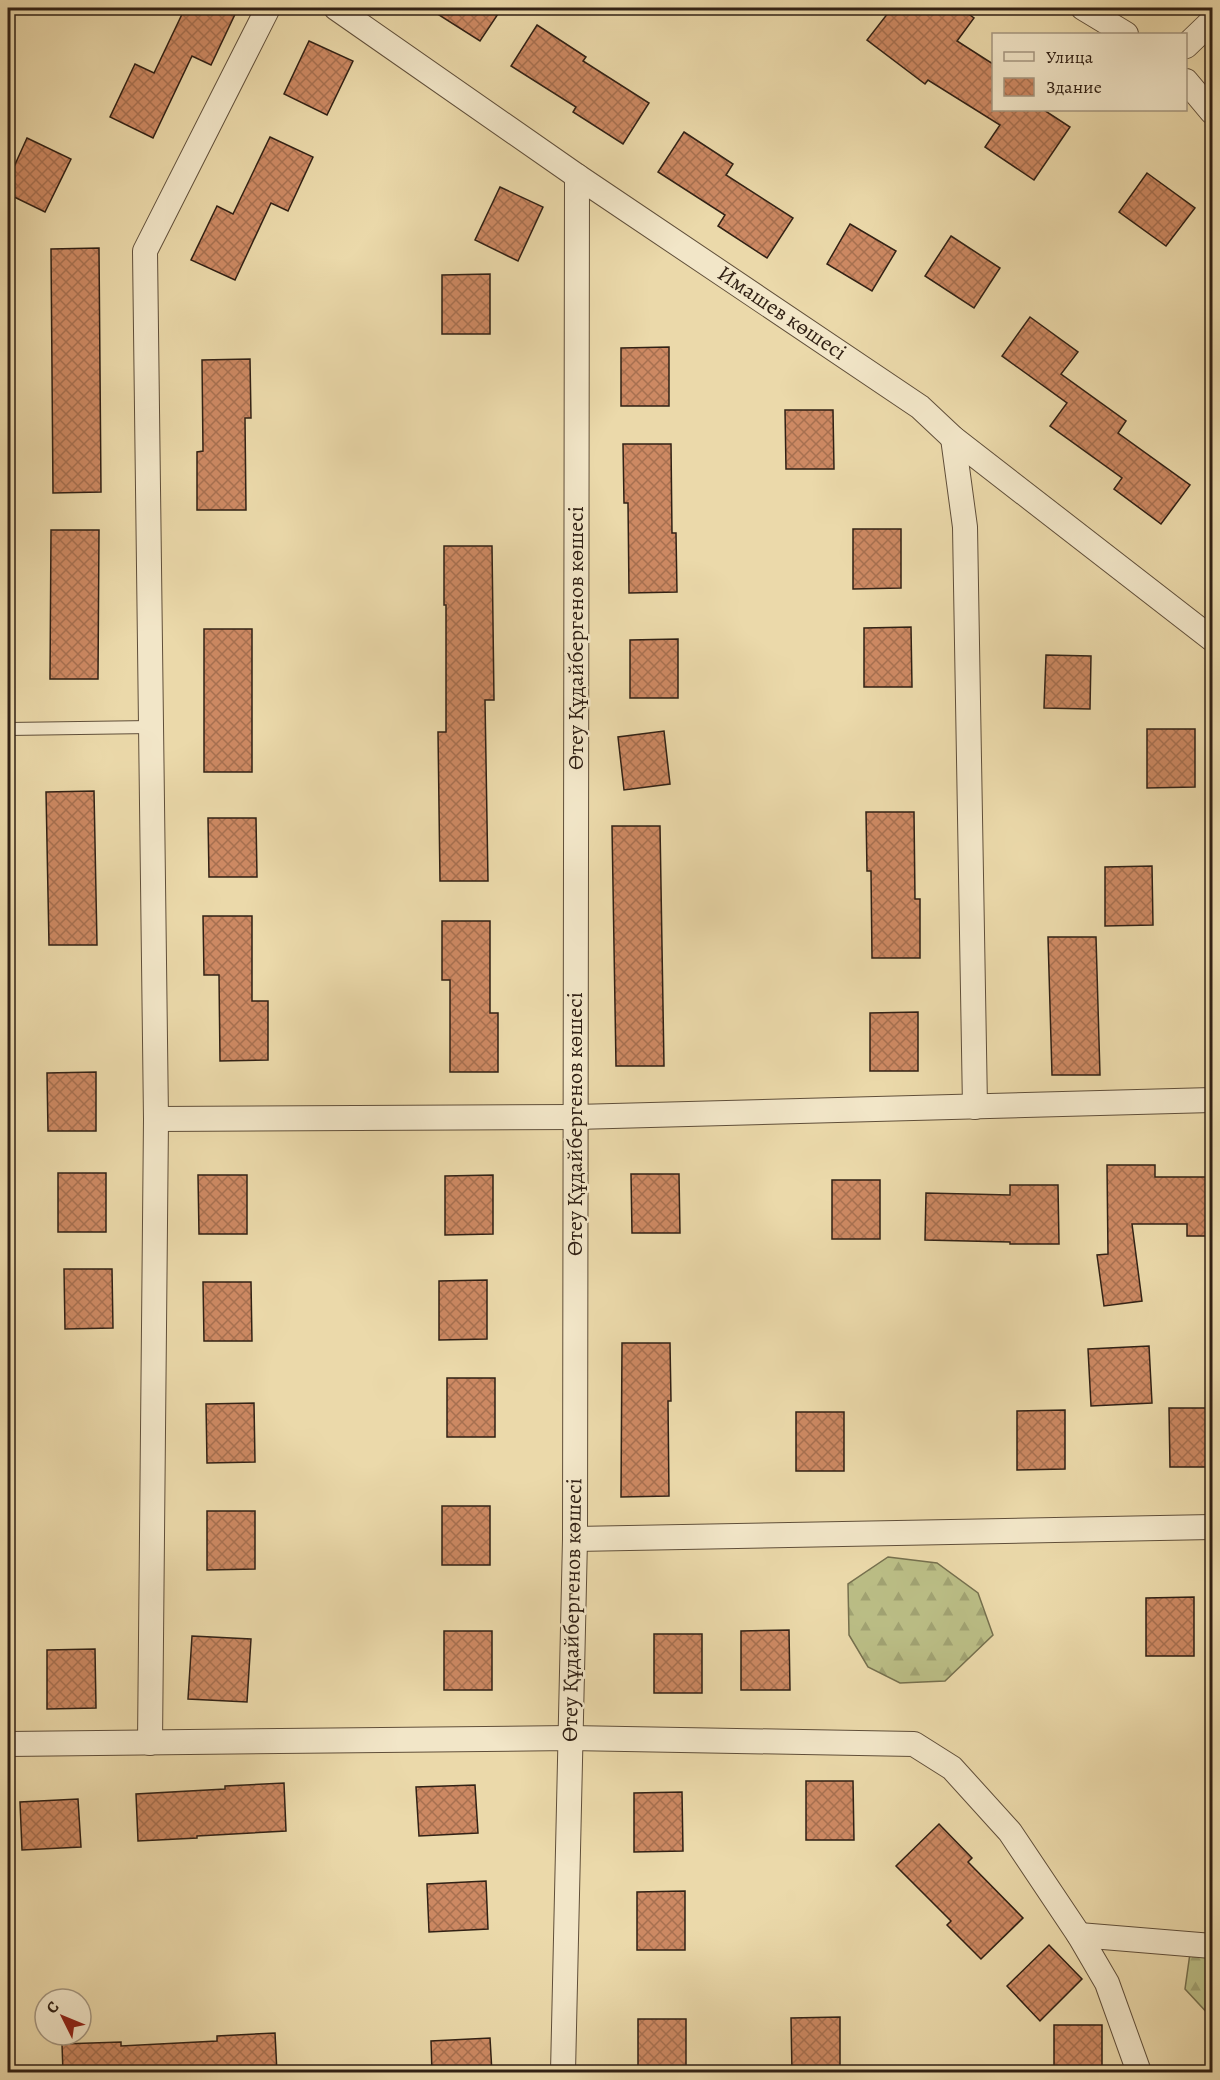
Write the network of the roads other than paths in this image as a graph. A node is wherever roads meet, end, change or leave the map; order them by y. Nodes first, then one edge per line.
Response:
1 (268, 8) edge
2 (336, 8) edge
3 (1083, 8) edge
4 (1212, 21) edge
5 (1124, 33) edge
6 (1187, 44) edge
7 (1187, 83) edge
8 (1212, 112) edge
9 (577, 176) junction
10 (953, 438) junction
11 (1212, 639) edge
12 (151, 727) junction
13 (8, 729) edge
14 (1212, 1100) edge
15 (975, 1107) junction
16 (575, 1118) junction
17 (156, 1119) junction
18 (1212, 1527) edge
19 (575, 1539) junction
20 (570, 1738) junction
21 (150, 1743) junction
22 (8, 1744) edge
23 (1079, 1935) junction
24 (1212, 1946) edge
25 (563, 2073) edge
26 (1139, 2073) edge

1 - 12 street
2 - 9 street, Имашев көшесі
3 - 5 street
4 - 6 street
7 - 8 street
9 - 10 street, Имашев көшесі
9 - 16 street, Өтеу Құдайбергенов көшесі
10 - 11 street, Имашев көшесі
10 - 15 street
12 - 13 lane
12 - 17 street
14 - 15 street
15 - 16 street
16 - 17 street
16 - 19 street, Өтеу Құдайбергенов көшесі
17 - 21 street
18 - 19 street
19 - 20 street, Өтеу Құдайбергенов көшесі
20 - 21 street
20 - 23 street
20 - 25 street, Өтеу Құдайбергенов көшесі
21 - 22 street
23 - 24 street
23 - 26 street

